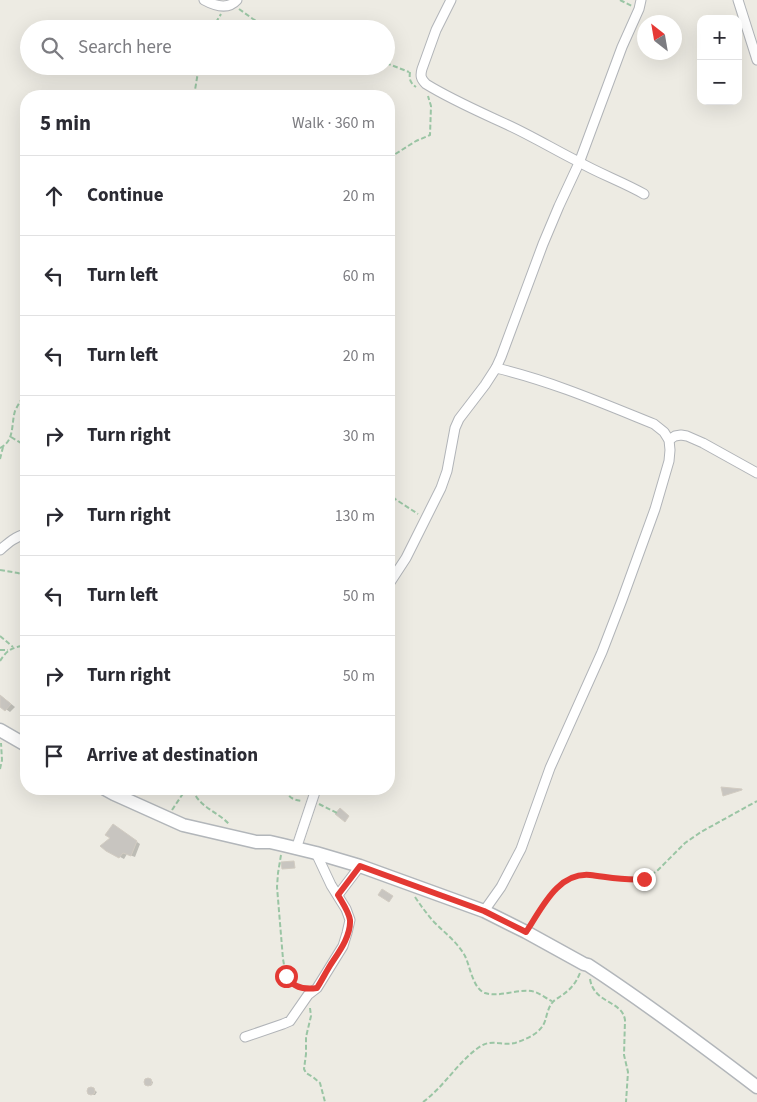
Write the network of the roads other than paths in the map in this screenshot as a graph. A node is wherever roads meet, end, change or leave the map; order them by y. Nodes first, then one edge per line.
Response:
1 (204, 0) edge
2 (451, 0) edge
3 (738, 0) edge
4 (232, 3) edge
5 (640, 4) edge
6 (757, 60) edge
7 (580, 163) junction
8 (644, 194) dead end
9 (496, 368) junction
10 (669, 440) junction
11 (757, 472) edge
12 (20, 535) edge
13 (0, 550) edge
14 (395, 575) edge
15 (0, 730) edge
16 (20, 742) edge
17 (118, 795) edge
18 (314, 795) edge
19 (296, 849) junction
20 (316, 853) junction
21 (360, 866) junction
22 (338, 895) junction
23 (484, 911) junction
24 (245, 1037) dead end
25 (757, 1088) edge

1 - 4 street
2 - 7 street
3 - 6 street
5 - 7 street
7 - 8 street
7 - 9 street
9 - 10 street
9 - 14 street
10 - 11 street
10 - 23 street
12 - 13 street
15 - 16 street
17 - 19 street
18 - 19 street
19 - 20 street
20 - 21 street
20 - 22 street
21 - 22 street
21 - 23 street
22 - 24 street
23 - 25 street

